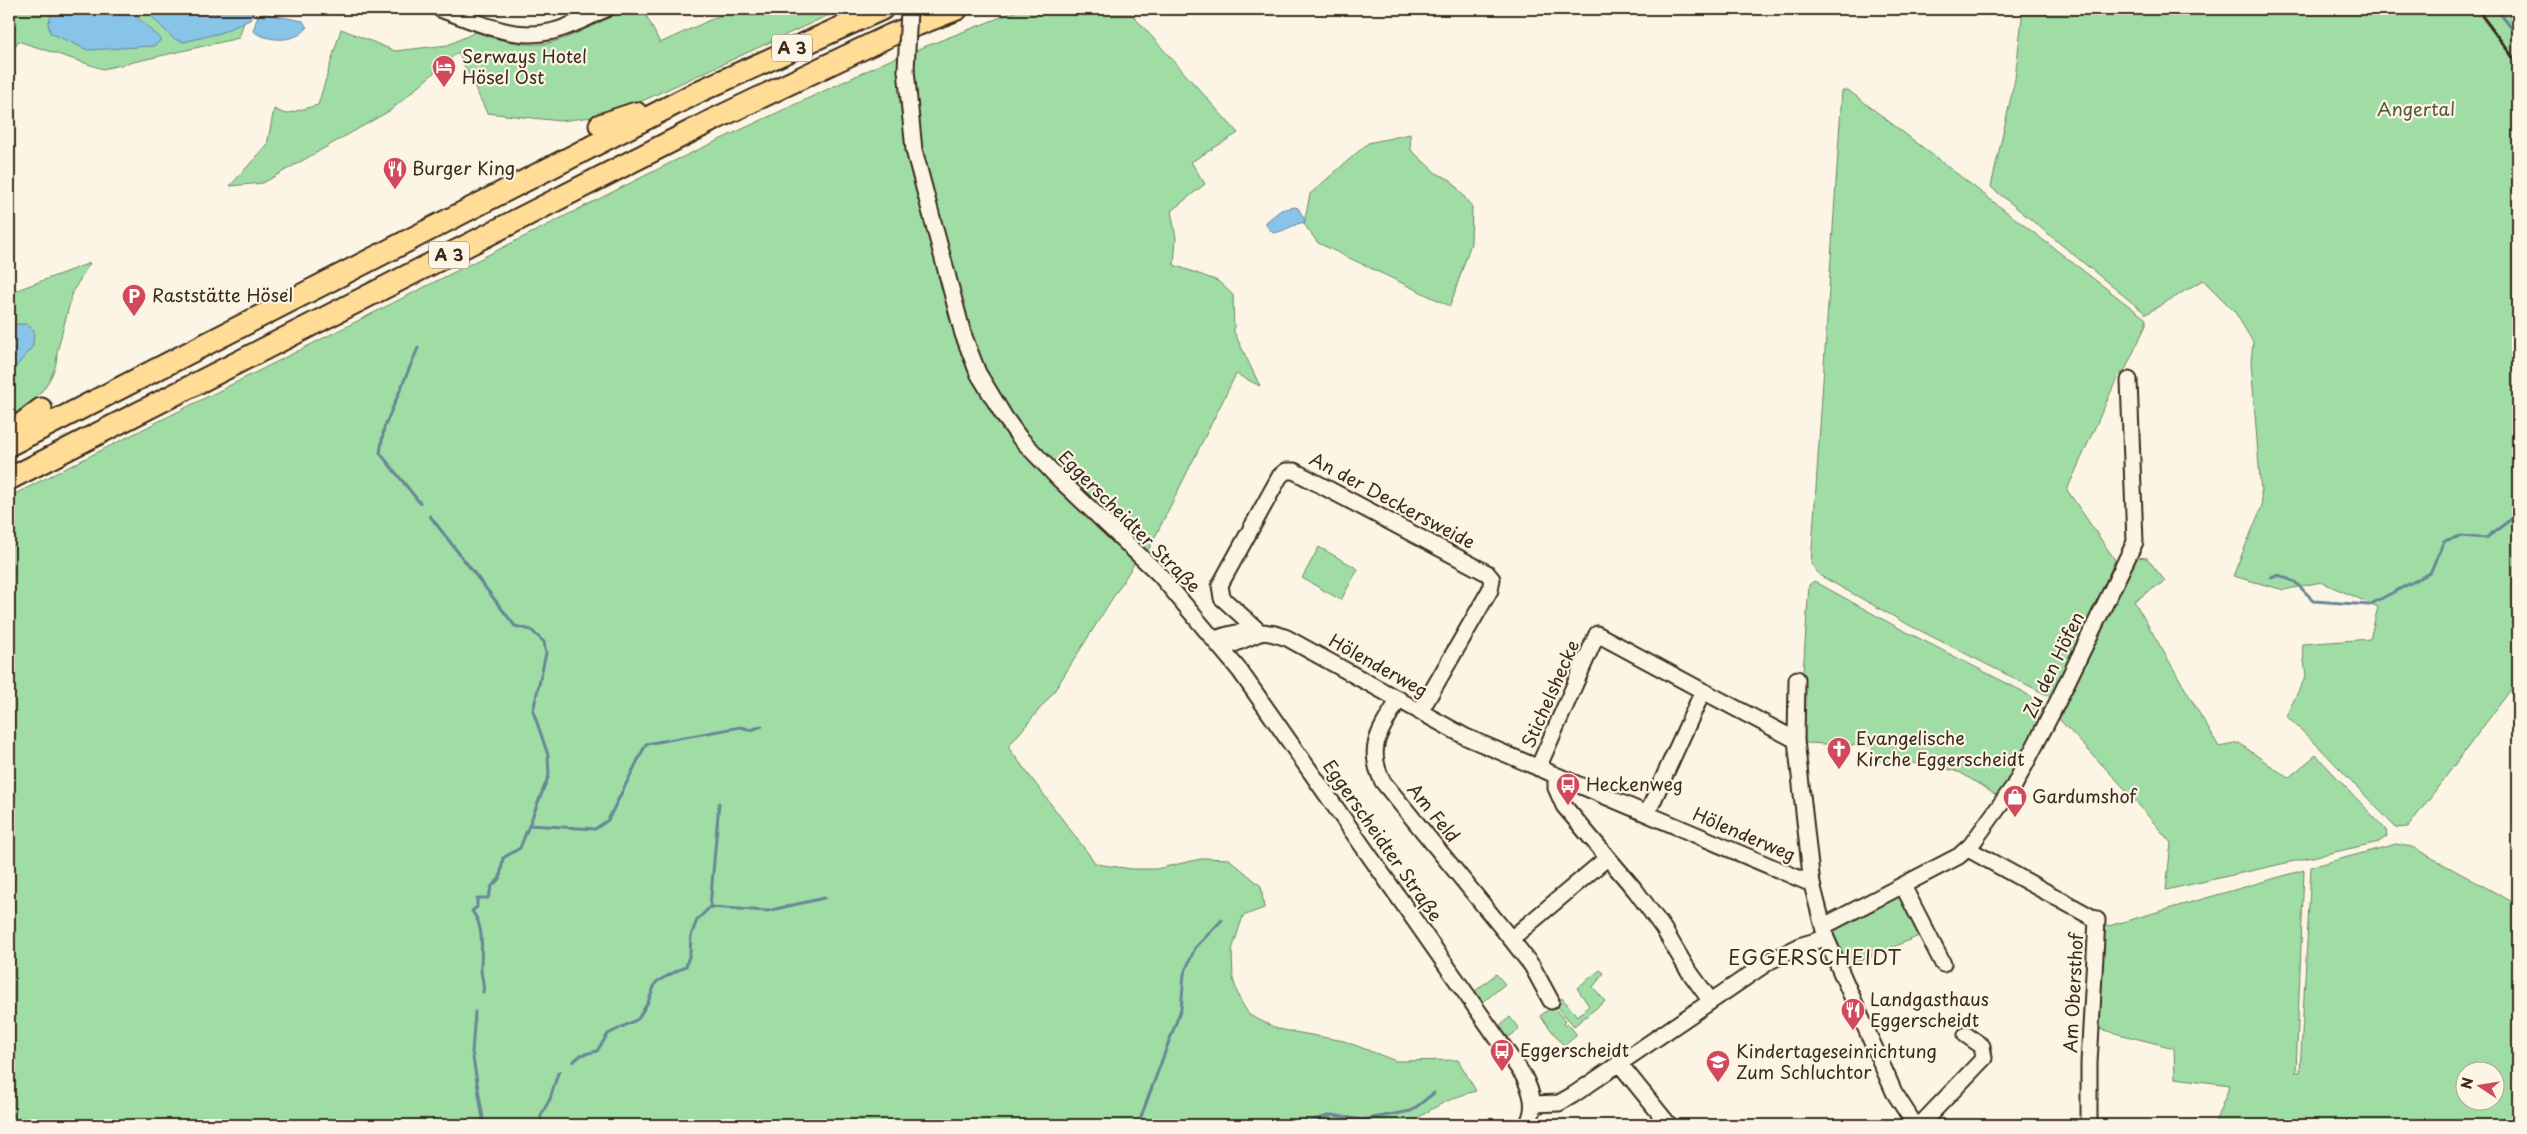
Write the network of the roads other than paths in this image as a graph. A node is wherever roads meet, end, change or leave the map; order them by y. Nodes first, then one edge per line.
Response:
1 (440, 9) edge
2 (606, 9) edge
3 (882, 9) edge
4 (909, 9) edge
5 (957, 9) edge
6 (702, 90) junction
7 (600, 124) dead end
8 (2130, 380) dead end
9 (41, 409) dead end
10 (9, 434) edge
11 (9, 444) edge
12 (9, 479) edge
13 (1261, 633) junction
14 (1218, 644) junction
15 (1797, 679) dead end
16 (1703, 691) junction
17 (1399, 699) junction
18 (1420, 712) junction
19 (1796, 740) junction
20 (1538, 768) junction
21 (1556, 776) junction
22 (1647, 814) junction
23 (1968, 849) junction
24 (1607, 858) junction
25 (1812, 884) junction
26 (1903, 886) junction
27 (1825, 932) junction
28 (1511, 939) junction
29 (1943, 964) dead end
30 (1710, 1000) junction
31 (1551, 1001) dead end
32 (1966, 1035) dead end
33 (1619, 1063) junction
34 (1533, 1104) junction
35 (1527, 1125) edge
36 (1669, 1125) edge
37 (1915, 1125) edge
38 (1920, 1125) edge
39 (2089, 1125) edge

1 - 2 street
3 - 6 highway, A 3
4 - 14 street, Eggerscheidter Straße, bridge
5 - 12 highway, A 3
6 - 7 highway
6 - 11 highway, A 3
8 - 23 street, Zu den Höfen
9 - 10 highway
13 - 14 street, Hölenderweg
13 - 17 street, Hölenderweg
13 - 18 street, An der Deckersweide
14 - 34 street, Eggerscheidter Straße
15 - 19 street
16 - 19 street, Stichelshecke
16 - 20 street, Stichelshecke
16 - 22 street
17 - 18 street, Hölenderweg
17 - 28 street, Am Feld
18 - 20 street, Hölenderweg
19 - 25 street
20 - 21 street, Hölenderweg
21 - 22 street, Hölenderweg
21 - 24 street
22 - 25 street, Hölenderweg
23 - 26 street, Zu den Höfen
23 - 39 street, Am Obersthof
24 - 28 street
24 - 30 street
25 - 27 street
26 - 27 street, Zu den Höfen
26 - 29 street
27 - 30 street, Zu den Höfen
27 - 37 street
28 - 31 street, Am Feld
30 - 33 street, Zu den Höfen
32 - 38 street
33 - 34 street, Zu den Höfen
33 - 36 street
34 - 35 street

